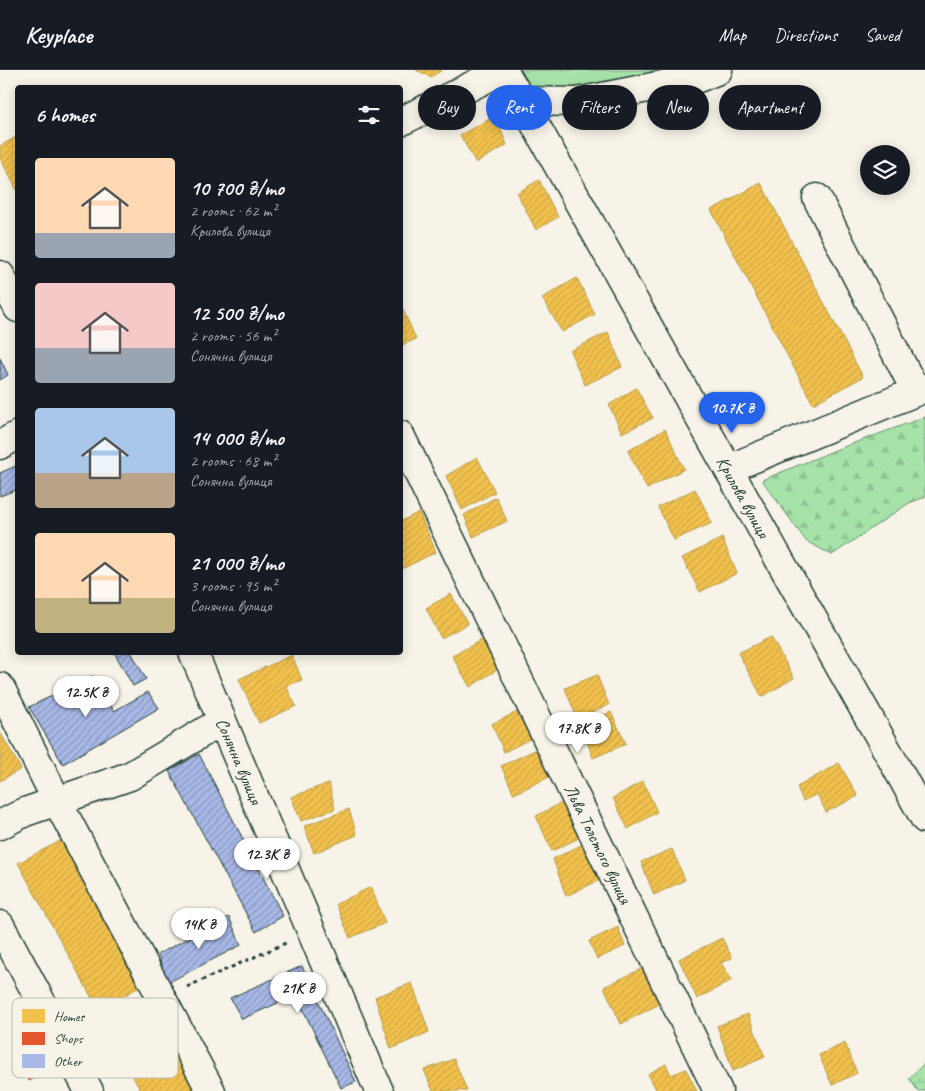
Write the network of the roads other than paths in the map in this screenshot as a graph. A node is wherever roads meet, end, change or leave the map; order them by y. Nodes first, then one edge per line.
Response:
1 (503, 70) edge
2 (718, 70) edge
3 (512, 85) edge
4 (552, 102) edge
5 (403, 120) edge
6 (538, 130) edge
7 (817, 198) dead end
8 (0, 275) edge
9 (15, 302) edge
10 (920, 390) edge
11 (15, 437) edge
12 (403, 441) edge
13 (0, 445) edge
14 (728, 469) junction
15 (194, 655) edge
16 (0, 687) edge
17 (222, 721) junction
18 (57, 801) junction
19 (925, 819) edge
20 (0, 825) edge
21 (0, 926) edge
22 (39, 998) edge
23 (162, 998) edge
24 (178, 1029) edge
25 (82, 1078) edge
26 (89, 1091) edge
27 (211, 1091) edge
28 (380, 1091) edge
29 (718, 1091) edge

1 - 3 street, Крилова вулиця
1 - 5 street
2 - 4 street
6 - 14 street, Крилова вулиця
7 - 10 street
8 - 9 street
10 - 14 street
11 - 13 street
12 - 29 street, Льва Толстого вулиця
14 - 19 street, Крилова вулиця
15 - 17 street, Сонячна вулиця
16 - 18 street
17 - 18 street
17 - 28 street, Сонячна вулиця
18 - 20 street
18 - 23 street
21 - 22 street
24 - 27 street
25 - 26 street

